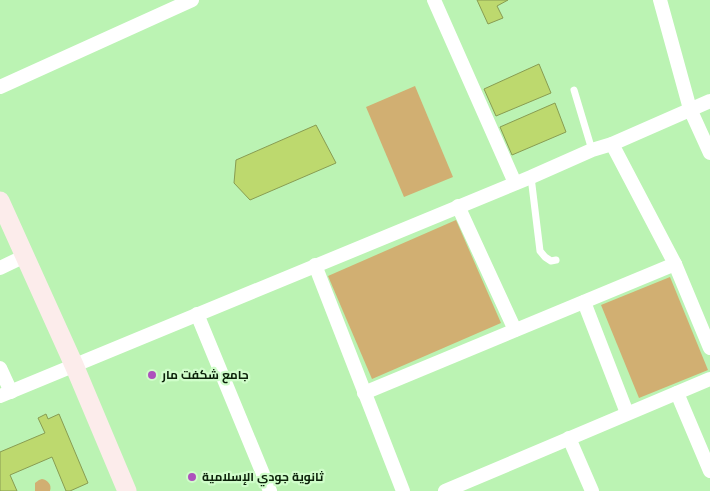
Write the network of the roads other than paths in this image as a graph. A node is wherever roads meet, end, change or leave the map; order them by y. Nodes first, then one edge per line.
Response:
1 (192, 0) edge
2 (434, 0) edge
3 (660, 0) edge
4 (0, 87) edge
5 (574, 90) dead end
6 (710, 101) edge
7 (690, 110) junction
8 (612, 144) junction
9 (592, 150) junction
10 (710, 153) edge
11 (531, 177) junction
12 (515, 183) junction
13 (0, 201) edge
14 (458, 206) junction
15 (25, 256) junction
16 (556, 260) dead end
17 (675, 264) junction
18 (315, 265) junction
19 (0, 268) edge
20 (584, 302) junction
21 (196, 314) junction
22 (515, 330) junction
23 (710, 348) edge
24 (74, 366) junction
25 (0, 368) edge
26 (710, 379) edge
27 (364, 393) junction
28 (677, 393) junction
29 (5, 394) edge
30 (627, 413) junction
31 (569, 438) junction
32 (710, 471) edge
33 (127, 491) edge
34 (270, 491) edge
35 (403, 491) edge
36 (445, 491) edge
37 (592, 491) edge

1 - 4 street
2 - 12 street
3 - 7 street
5 - 9 lane
6 - 7 street
7 - 8 street
7 - 10 street
8 - 9 street
8 - 17 street
9 - 11 street
11 - 12 street
11 - 16 lane
12 - 14 street
13 - 15 street
14 - 18 street
14 - 22 street
15 - 19 street
15 - 24 street
17 - 20 street
17 - 23 street
18 - 21 street
18 - 27 street
20 - 22 street
20 - 30 street
21 - 24 street
21 - 34 street
22 - 27 street
24 - 29 street
24 - 33 street
25 - 29 street
26 - 28 street
27 - 35 street
28 - 30 street
28 - 32 street
30 - 31 street
31 - 36 street
31 - 37 street

